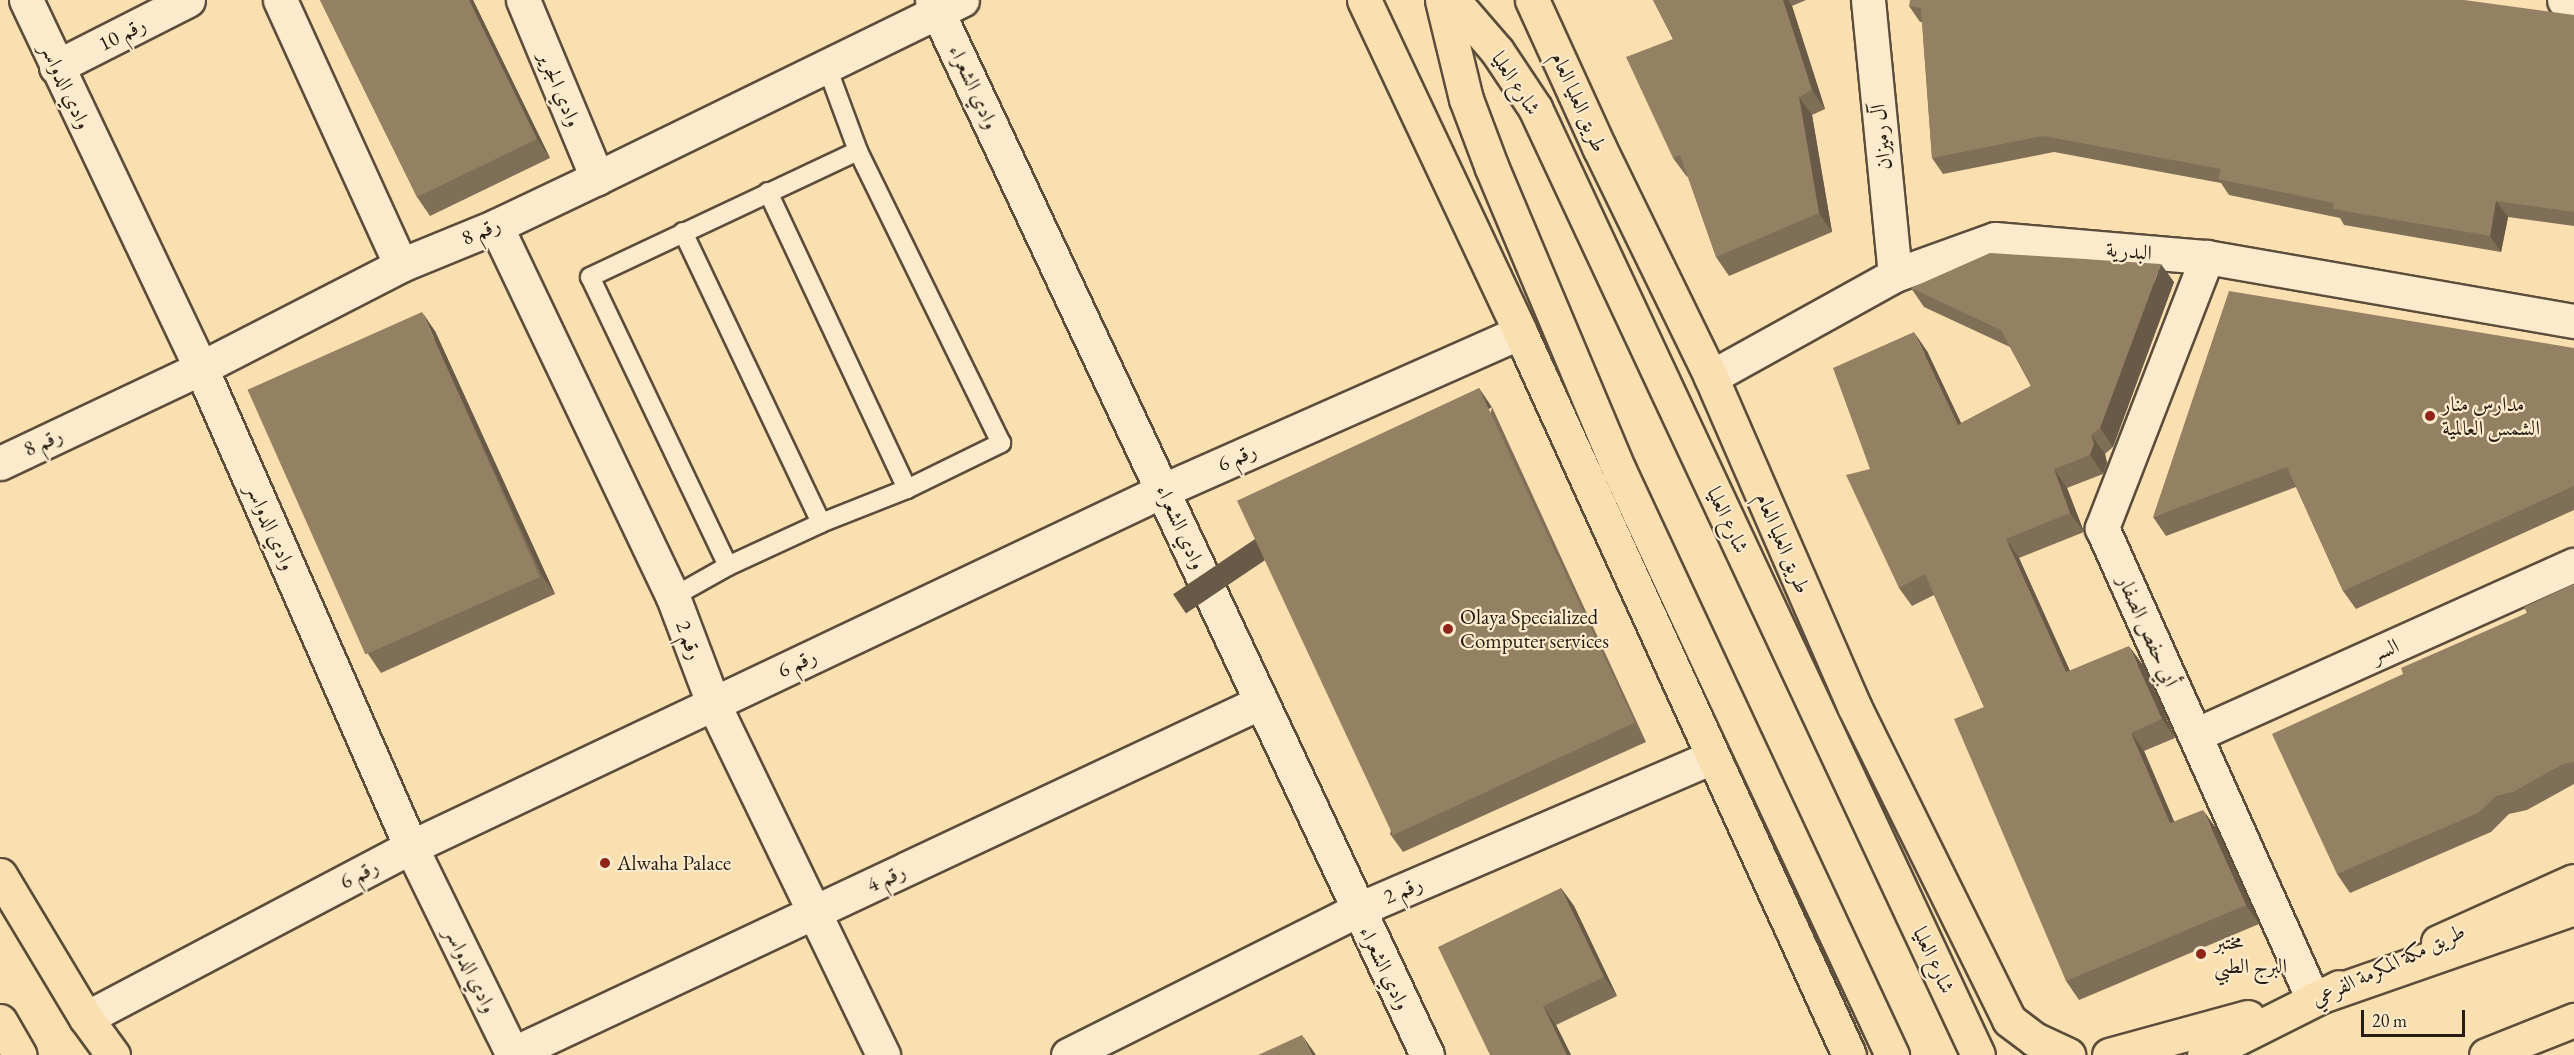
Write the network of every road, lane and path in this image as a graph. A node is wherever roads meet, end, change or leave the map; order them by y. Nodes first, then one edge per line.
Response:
1 (27, 0) edge
2 (188, 0) edge
3 (280, 0) edge
4 (523, 0) edge
5 (1364, 0) edge
6 (1442, 0) edge
7 (1453, 0) edge
8 (1532, 0) edge
9 (1868, 0) edge
10 (2564, 0) edge
11 (2574, 2) edge
12 (944, 4) edge
13 (56, 68) junction
14 (827, 68) junction
15 (858, 151) junction
16 (597, 178) junction
17 (768, 192) junction
18 (496, 225) junction
19 (683, 232) junction
20 (2207, 257) junction
21 (401, 265) junction
22 (1895, 275) junction
23 (2574, 321) edge
24 (1520, 332) junction
25 (201, 368) junction
26 (1711, 377) junction
27 (0, 463) edge
28 (907, 489) junction
29 (1164, 490) junction
30 (821, 523) junction
31 (2574, 565) edge
32 (728, 566) junction
33 (673, 597) junction
34 (1261, 702) junction
35 (713, 703) junction
36 (2195, 735) junction
37 (1713, 757) junction
38 (411, 847) junction
39 (0, 874) edge
40 (2574, 880) edge
41 (2574, 908) edge
42 (1357, 910) junction
43 (813, 912) junction
44 (2313, 999) junction
45 (86, 1018) junction
46 (0, 1021) edge
47 (2574, 1022) edge
48 (512, 1054) edge
49 (20, 1055) edge
50 (112, 1055) edge
51 (883, 1055) edge
52 (1068, 1055) edge
53 (1427, 1055) edge
54 (1849, 1055) edge
55 (1892, 1055) edge
56 (1978, 1055) edge
57 (2069, 1055) edge
58 (2109, 1055) edge
59 (2204, 1055) edge
60 (2233, 1055) edge
61 (2486, 1055) edge
62 (2507, 1055) edge

1 - 13 street, وادي الدواسر
2 - 13 street, رقم 10
3 - 21 street
4 - 16 street, وادي الجرير
5 - 24 main road
6 - 55 main road, شارع العليا
7 - 56 main road, شارع العليا
8 - 26 main road, طريق العليا العام
9 - 22 street, آل رميزان
10 - 11 street
12 - 14 street, رقم 8
12 - 29 street, وادي الشعراء
13 - 25 street, وادي الدواسر
14 - 15 lane
14 - 16 street, رقم 8
15 - 17 lane
15 - 28 lane
16 - 18 street, رقم 8
17 - 19 lane
17 - 28 lane
18 - 21 street, رقم 8
18 - 33 street, رقم 2
19 - 30 lane
19 - 32 lane
20 - 22 street, البدرية
20 - 23 street, البدرية
20 - 36 street, أبي حفص الصفار
21 - 25 street, رقم 8
22 - 26 street, البدرية
24 - 29 street, رقم 6
24 - 37 main road
25 - 27 street, رقم 8
25 - 38 street, وادي الدواسر
26 - 57 main road, طريق العليا العام
28 - 30 lane
29 - 34 street, وادي الشعراء
29 - 35 street, رقم 6
30 - 32 lane
31 - 36 street, السر
32 - 33 lane
33 - 35 street, رقم 2
34 - 42 street, وادي الشعراء
34 - 43 street, رقم 4
35 - 38 street, رقم 6
35 - 43 street, رقم 2
36 - 44 street, أبي حفص الصفار
37 - 42 street, رقم 2
37 - 54 main road
38 - 45 street, رقم 6
38 - 48 street, وادي الدواسر
39 - 45 main road
40 - 44 main road, طريق مكة المكرمة الفرعي
41 - 44 main road
42 - 52 street, رقم 2
42 - 53 street, وادي الشعراء
43 - 48 street, رقم 4
43 - 51 street, رقم 2
44 - 58 main road
44 - 59 main road, طريق مكة المكرمة الفرعي
44 - 60 main road
45 - 50 main road
46 - 49 main road
47 - 61 main road
47 - 62 main road

